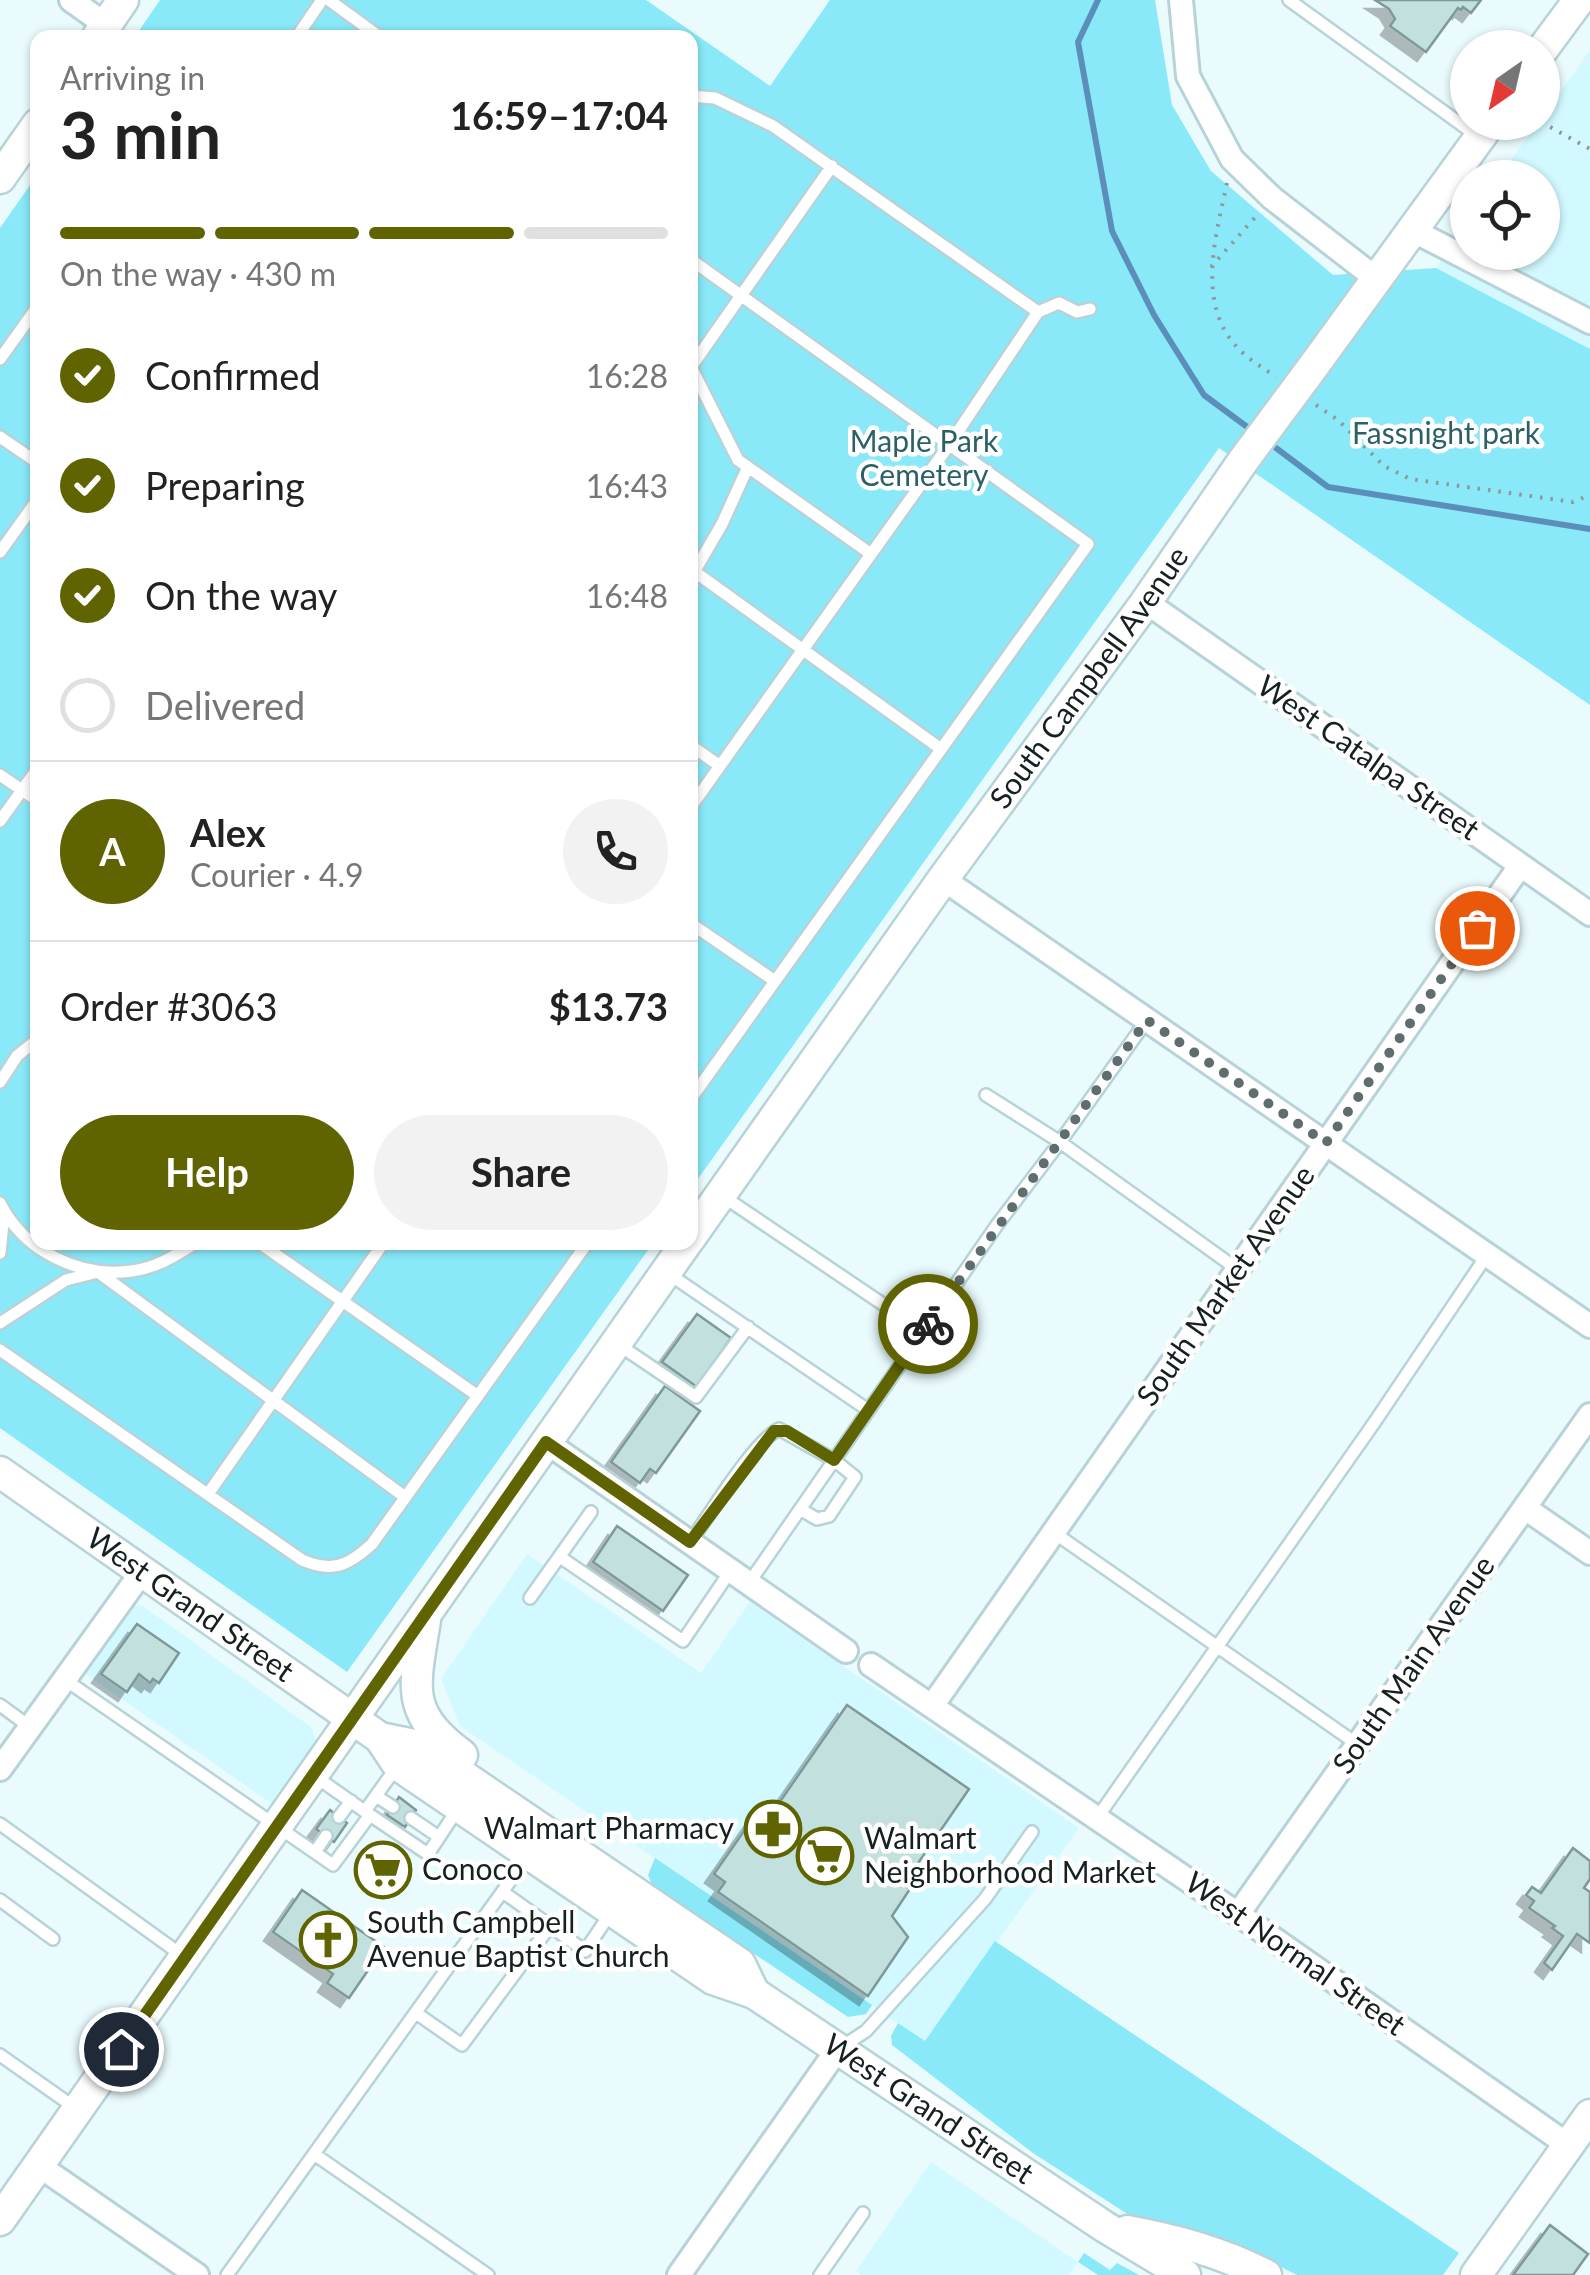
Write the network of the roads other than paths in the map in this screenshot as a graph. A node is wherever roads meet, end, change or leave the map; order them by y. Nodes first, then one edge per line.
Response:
1 (70, 0) edge
2 (124, 0) edge
3 (325, 0) edge
4 (1181, 0) edge
5 (1289, 0) edge
6 (1578, 0) edge
7 (100, 30) edge
8 (102, 30) edge
9 (302, 30) edge
10 (368, 30) edge
11 (1556, 30) edge
12 (698, 97) edge
13 (1450, 107) edge
14 (30, 135) edge
15 (1478, 140) edge
16 (832, 166) junction
17 (0, 178) edge
18 (1414, 230) junction
19 (698, 265) edge
20 (1378, 280) junction
21 (741, 296) junction
22 (1090, 310) dead end
23 (1038, 312) junction
24 (30, 317) edge
25 (1590, 322) edge
26 (698, 356) edge
27 (0, 359) edge
28 (698, 383) edge
29 (0, 437) edge
30 (949, 445) junction
31 (30, 458) edge
32 (748, 469) junction
33 (30, 510) edge
34 (0, 552) edge
35 (871, 554) junction
36 (698, 565) edge
37 (698, 579) edge
38 (1146, 602) junction
39 (803, 650) junction
40 (941, 749) junction
41 (698, 751) edge
42 (720, 766) junction
43 (0, 775) edge
44 (30, 779) edge
45 (22, 790) junction
46 (30, 796) edge
47 (698, 797) edge
48 (0, 822) edge
49 (1520, 866) junction
50 (944, 879) junction
51 (1590, 914) edge
52 (698, 928) edge
53 (775, 981) junction
54 (1147, 1020) junction
55 (30, 1044) edge
56 (4, 1065) edge
57 (0, 1082) edge
58 (698, 1086) edge
59 (986, 1095) dead end
60 (1060, 1142) junction
61 (1326, 1143) junction
62 (720, 1194) junction
63 (2, 1209) edge
64 (698, 1226) edge
65 (30, 1240) edge
66 (44, 1250) edge
67 (184, 1250) edge
68 (269, 1250) edge
69 (378, 1250) edge
70 (582, 1250) edge
71 (681, 1250) edge
72 (0, 1253) edge
73 (1487, 1255) junction
74 (1238, 1270) junction
75 (98, 1272) junction
76 (666, 1272) junction
77 (342, 1302) junction
78 (0, 1322) edge
79 (1590, 1326) edge
80 (748, 1327) junction
81 (616, 1343) junction
82 (911, 1349) junction
83 (0, 1350) edge
84 (478, 1396) junction
85 (273, 1401) junction
86 (868, 1410) junction
87 (1590, 1415) edge
88 (546, 1442) junction
89 (834, 1460) junction
90 (0, 1472) edge
91 (208, 1494) junction
92 (405, 1497) junction
93 (1525, 1508) junction
94 (800, 1510) junction
95 (591, 1512) dead end
96 (1053, 1532) junction
97 (690, 1542) junction
98 (1590, 1554) edge
99 (560, 1557) junction
100 (142, 1572) junction
101 (740, 1577) junction
102 (530, 1598) dead end
103 (427, 1612) junction
104 (1216, 1647) junction
105 (846, 1650) dead end
106 (871, 1665) dead end
107 (64, 1679) junction
108 (0, 1705) edge
109 (932, 1706) junction
110 (353, 1719) junction
111 (30, 1727) junction
112 (380, 1738) junction
113 (1358, 1745) junction
114 (398, 1765) junction
115 (0, 1769) edge
116 (314, 1775) junction
117 (376, 1796) junction
118 (351, 1801) junction
119 (460, 1806) junction
120 (393, 1807) dead end
121 (519, 1812) junction
122 (368, 1813) junction
123 (339, 1817) dead end
124 (411, 1818) dead end
125 (1097, 1818) junction
126 (0, 1824) edge
127 (278, 1826) junction
128 (1032, 1832) dead end
129 (326, 1836) dead end
130 (439, 1838) junction
131 (315, 1852) junction
132 (530, 1854) junction
133 (502, 1892) junction
134 (0, 1900) edge
135 (612, 1910) junction
136 (1238, 1914) junction
137 (550, 1926) junction
138 (52, 1939) dead end
139 (185, 1958) junction
140 (754, 1993) junction
141 (416, 2013) junction
142 (836, 2050) junction
143 (0, 2056) edge
144 (78, 2109) junction
145 (1590, 2115) edge
146 (1568, 2145) junction
147 (314, 2154) junction
148 (38, 2166) junction
149 (863, 2213) dead end
150 (0, 2220) edge
151 (1105, 2227) junction
152 (188, 2273) edge
153 (227, 2275) edge
154 (488, 2275) edge
155 (679, 2275) edge
156 (820, 2275) edge
157 (1185, 2275) edge
158 (1266, 2275) edge
159 (1476, 2275) edge

1 - 7 street
2 - 8 main road
3 - 9 lane
3 - 10 lane
4 - 20 street
5 - 13 lane
6 - 11 main road
12 - 16 lane
14 - 17 main road
15 - 18 main road, South Campbell Avenue
16 - 21 lane
16 - 23 lane
18 - 20 main road, South Campbell Avenue
18 - 25 street
19 - 21 lane
20 - 38 main road, South Campbell Avenue, bridge
21 - 26 lane
21 - 30 lane
22 - 23 lane
23 - 30 lane
24 - 27 lane
28 - 32 lane
29 - 31 lane
30 - 35 lane
30 - 40 lane
32 - 35 lane
32 - 36 lane
33 - 34 lane
35 - 39 lane
37 - 39 lane
38 - 49 street, West Catalpa Street
38 - 50 main road, South Campbell Avenue
39 - 40 lane
39 - 42 lane
40 - 53 lane
41 - 42 lane
42 - 47 lane
43 - 45 lane
44 - 45 lane
45 - 46 lane
45 - 48 lane
49 - 51 street, West Catalpa Street
49 - 61 street, South Market Avenue
50 - 54 street
50 - 62 main road, South Campbell Avenue
52 - 53 lane
53 - 58 lane
54 - 60 lane
54 - 61 street
55 - 56 lane
56 - 57 lane
59 - 60 lane
60 - 74 lane
60 - 82 lane
61 - 73 street
61 - 74 street, South Market Avenue
62 - 64 main road, South Campbell Avenue
62 - 82 lane
63 - 65 lane
63 - 72 lane
66 - 75 lane
67 - 75 lane
68 - 77 lane
69 - 77 lane
70 - 84 lane
71 - 76 main road, South Campbell Avenue
73 - 79 street
73 - 104 lane
74 - 96 street, South Market Avenue
75 - 78 lane
75 - 85 lane
76 - 80 lane
76 - 81 main road, South Campbell Avenue
77 - 84 lane
77 - 85 lane
80 - 81 lane
80 - 86 lane
81 - 88 main road, South Campbell Avenue
82 - 86 lane
83 - 91 lane
84 - 92 lane
85 - 91 lane
85 - 92 lane
86 - 89 lane
87 - 93 street, South Main Avenue
88 - 97 street
88 - 103 main road, South Campbell Avenue
89 - 94 lane
89 - 94 lane
89 - 97 lane
90 - 100 main road, West Grand Street
91 - 92 lane
93 - 98 street
93 - 113 street, South Main Avenue
94 - 101 lane
95 - 99 lane
96 - 104 lane
96 - 109 street, South Market Avenue
97 - 101 street
99 - 101 lane
99 - 102 lane
100 - 107 street
100 - 110 main road, West Grand Street
101 - 105 street
103 - 110 main road, South Campbell Avenue
103 - 121 main road
104 - 113 lane
104 - 125 lane
106 - 109 street, West Normal Street
107 - 111 street
107 - 127 lane
108 - 111 lane
109 - 125 street, West Normal Street
110 - 112 main road, West Grand Street
110 - 116 main road, South Campbell Avenue
111 - 115 street
112 - 114 main road, West Grand Street
112 - 121 main road, West Grand Street
113 - 136 street, South Main Avenue
114 - 117 lane
114 - 119 main road, West Grand Street
116 - 118 lane
116 - 127 main road, South Campbell Avenue
117 - 120 lane
117 - 122 lane
118 - 122 lane
118 - 123 lane
119 - 130 lane
119 - 132 main road, West Grand Street
121 - 140 main road, West Grand Street
122 - 130 lane
122 - 131 lane
124 - 130 lane
125 - 136 street, West Normal Street
126 - 139 lane
127 - 131 lane
127 - 139 main road, South Campbell Avenue
128 - 142 lane
129 - 131 lane
132 - 133 lane
132 - 135 main road, West Grand Street
133 - 137 lane
133 - 141 lane
134 - 138 lane
135 - 137 lane
135 - 140 main road, West Grand Street
136 - 146 street, West Normal Street
137 - 141 lane
139 - 144 main road, South Campbell Avenue
140 - 142 main road, West Grand Street
141 - 147 lane
142 - 151 main road, West Grand Street
142 - 155 street
143 - 144 lane
144 - 148 main road, South Campbell Avenue
145 - 146 main road
146 - 159 main road
147 - 153 lane
147 - 154 lane
148 - 150 main road, South Campbell Avenue
148 - 152 street
149 - 156 lane
151 - 157 main road, West Grand Street
151 - 158 main road, West Grand Street

